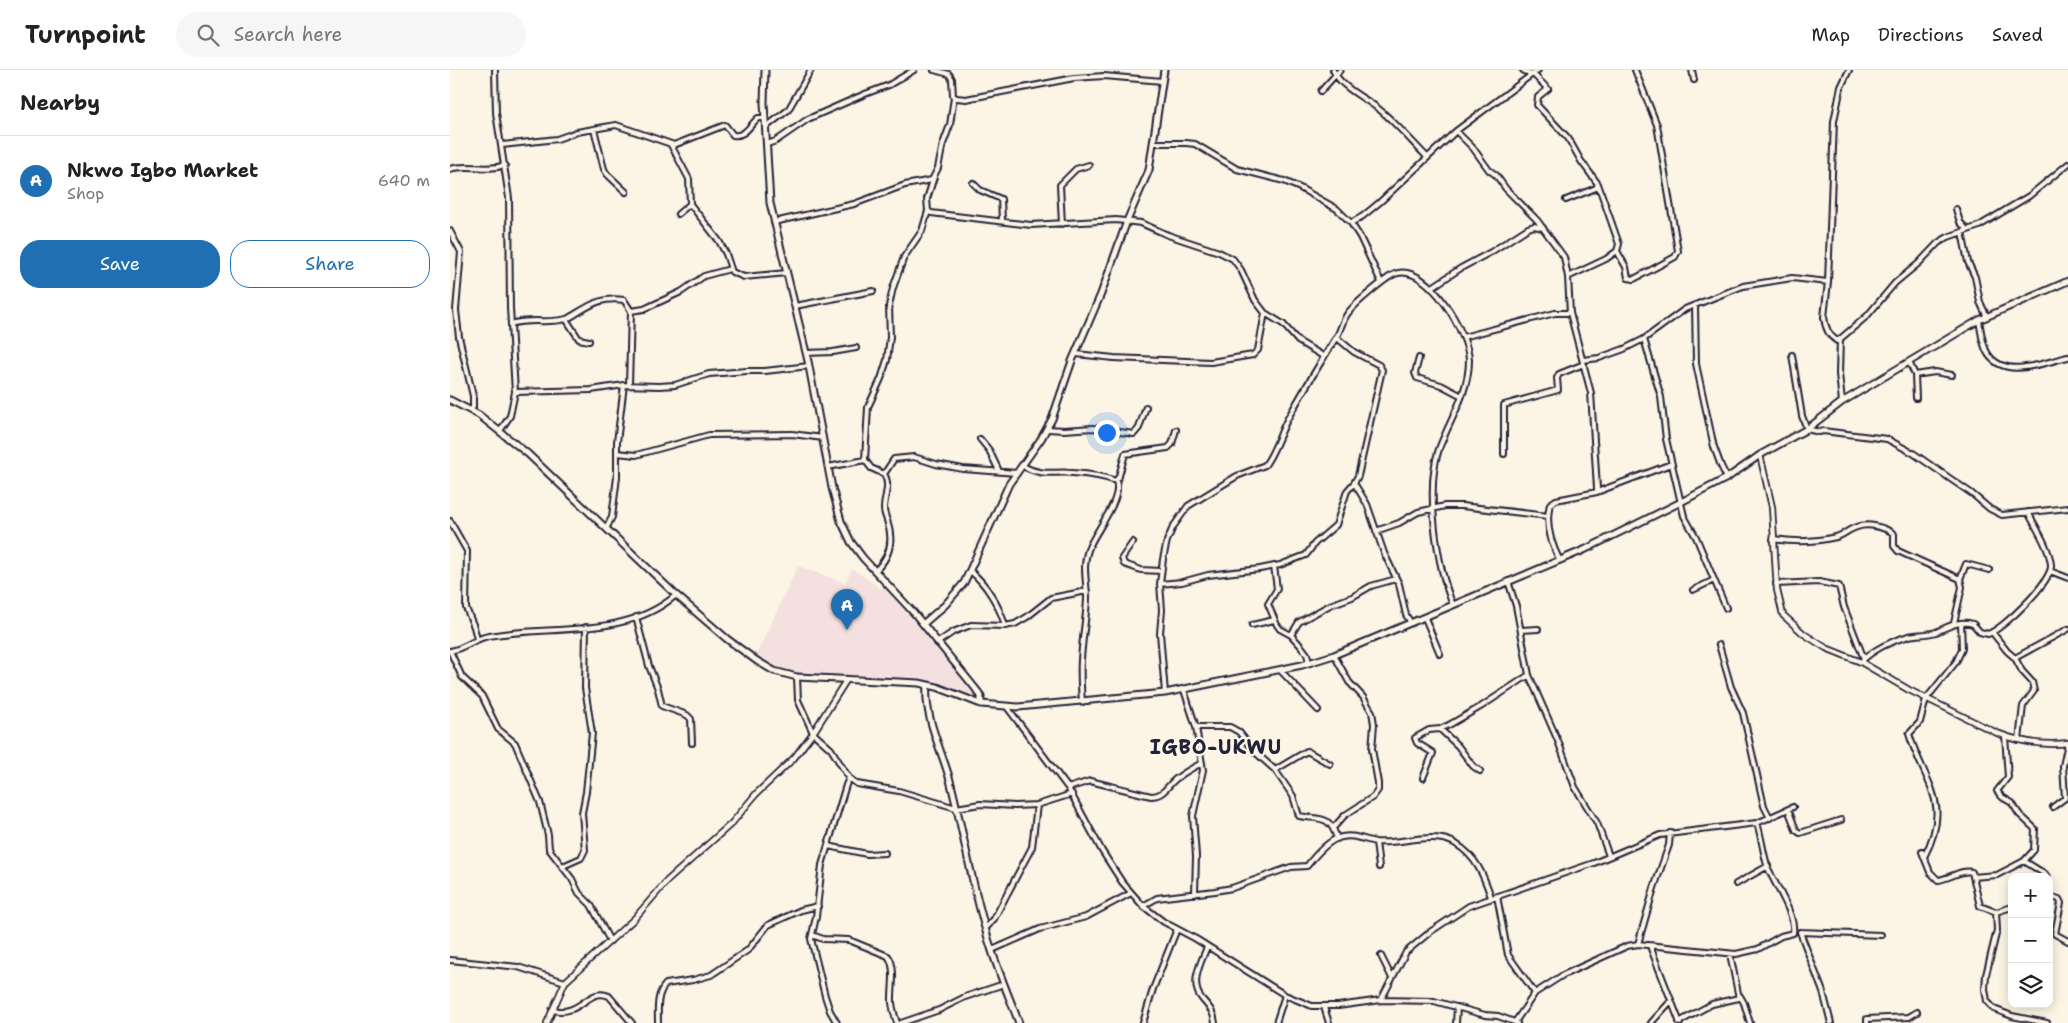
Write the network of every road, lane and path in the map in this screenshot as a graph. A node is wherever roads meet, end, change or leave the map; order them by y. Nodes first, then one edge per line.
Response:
1 (495, 70) edge
2 (765, 70) edge
3 (811, 70) edge
4 (914, 70) edge
5 (934, 70) edge
6 (953, 70) edge
7 (1164, 70) edge
8 (1333, 70) edge
9 (1340, 70) edge
10 (1523, 70) edge
11 (1538, 70) edge
12 (1635, 70) edge
13 (1692, 70) edge
14 (1849, 70) edge
15 (1532, 74) junction
16 (951, 76) junction
17 (1336, 76) junction
18 (1694, 80) dead end
19 (1162, 81) junction
20 (1320, 91) dead end
21 (954, 98) junction
22 (765, 118) junction
23 (766, 127) junction
24 (594, 129) junction
25 (1456, 131) junction
26 (1153, 143) junction
27 (767, 144) junction
28 (502, 145) junction
29 (671, 146) junction
30 (1427, 157) junction
31 (2068, 164) edge
32 (505, 165) junction
33 (1089, 165) dead end
34 (450, 169) edge
35 (934, 178) junction
36 (921, 183) junction
37 (973, 183) dead end
38 (1598, 184) junction
39 (931, 187) junction
40 (626, 192) dead end
41 (1566, 200) dead end
42 (690, 204) junction
43 (1956, 209) dead end
44 (928, 210) junction
45 (678, 214) dead end
46 (1002, 220) junction
47 (1127, 221) junction
48 (774, 222) junction
49 (1351, 223) junction
50 (1062, 224) junction
51 (1544, 228) junction
52 (450, 231) edge
53 (1964, 231) junction
54 (1617, 251) junction
55 (730, 269) junction
56 (787, 273) junction
57 (1568, 277) junction
58 (2068, 281) edge
59 (1381, 282) junction
60 (1828, 282) junction
61 (1431, 288) junction
62 (873, 291) dead end
63 (1695, 305) junction
64 (795, 306) junction
65 (631, 311) junction
66 (1265, 313) junction
67 (1570, 313) junction
68 (1988, 317) junction
69 (567, 319) junction
70 (1980, 320) junction
71 (511, 324) junction
72 (1336, 337) junction
73 (1463, 337) junction
74 (1644, 339) junction
75 (1840, 339) junction
76 (589, 341) dead end
77 (856, 348) dead end
78 (806, 353) junction
79 (1076, 354) junction
80 (1792, 355) dead end
81 (1323, 356) junction
82 (2068, 357) edge
83 (1419, 358) dead end
84 (1583, 362) junction
85 (1910, 364) junction
86 (808, 366) junction
87 (1915, 375) junction
88 (1952, 375) dead end
89 (627, 385) junction
90 (515, 392) junction
91 (1462, 396) junction
92 (1916, 398) dead end
93 (450, 400) edge
94 (1842, 402) junction
95 (1146, 406) dead end
96 (471, 410) junction
97 (1048, 429) junction
98 (1807, 429) junction
99 (1176, 430) dead end
100 (500, 431) junction
101 (823, 438) junction
102 (980, 439) dead end
103 (617, 453) junction
104 (1504, 454) dead end
105 (1760, 455) junction
106 (865, 460) junction
107 (1671, 464) junction
108 (1023, 466) junction
109 (828, 467) junction
110 (1000, 471) junction
111 (1017, 473) junction
112 (884, 474) junction
113 (1727, 478) junction
114 (1116, 481) junction
115 (1354, 483) junction
116 (1597, 492) junction
117 (1681, 502) junction
118 (1434, 507) junction
119 (2068, 508) edge
120 (2028, 512) junction
121 (1548, 516) junction
122 (450, 521) edge
123 (607, 527) junction
124 (1376, 531) junction
125 (1773, 539) junction
126 (1133, 542) dead end
127 (1559, 559) junction
128 (1274, 566) junction
129 (1989, 570) dead end
130 (875, 571) junction
131 (1161, 571) junction
132 (2050, 571) junction
133 (970, 572) junction
134 (2068, 578) edge
135 (1396, 579) junction
136 (1960, 579) junction
137 (1714, 580) junction
138 (1508, 581) junction
139 (1160, 584) junction
140 (1776, 584) junction
141 (1693, 590) dead end
142 (1087, 591) junction
143 (676, 595) junction
144 (1453, 605) junction
145 (1726, 608) dead end
146 (636, 617) junction
147 (1425, 618) junction
148 (1274, 620) junction
149 (1411, 623) junction
150 (1954, 623) junction
151 (1961, 623) junction
152 (923, 624) junction
153 (1252, 624) dead end
154 (1005, 626) junction
155 (586, 627) junction
156 (1538, 629) dead end
157 (2068, 629) edge
158 (1521, 630) junction
159 (1992, 632) junction
160 (1291, 634) junction
161 (476, 639) junction
162 (937, 643) junction
163 (1719, 645) dead end
164 (450, 651) edge
165 (1440, 654) dead end
166 (1334, 655) junction
167 (2016, 658) junction
168 (1863, 660) junction
169 (1309, 663) junction
170 (1280, 670) junction
171 (1529, 675) junction
172 (797, 677) junction
173 (847, 679) junction
174 (926, 685) junction
175 (977, 690) junction
176 (1184, 690) junction
177 (1165, 693) junction
178 (1926, 699) junction
179 (974, 702) junction
180 (1082, 702) junction
181 (981, 704) junction
182 (1007, 707) junction
183 (1318, 710) dead end
184 (1196, 727) junction
185 (1440, 729) junction
186 (813, 733) junction
187 (2005, 736) junction
188 (2019, 740) junction
189 (692, 743) dead end
190 (2068, 743) edge
191 (1202, 762) junction
192 (1330, 764) dead end
193 (1275, 770) junction
194 (1480, 771) dead end
195 (850, 778) junction
196 (1423, 778) dead end
197 (1068, 788) junction
198 (1072, 794) junction
199 (1037, 805) junction
200 (1793, 807) dead end
201 (2053, 807) dead end
202 (956, 808) junction
203 (1788, 809) junction
204 (1770, 818) junction
205 (1841, 820) dead end
206 (1757, 823) junction
207 (1334, 827) junction
208 (1670, 833) junction
209 (1337, 839) junction
210 (1376, 842) junction
211 (828, 846) junction
212 (1922, 852) dead end
213 (885, 853) dead end
214 (1609, 856) junction
215 (1924, 857) junction
216 (2024, 861) junction
217 (562, 866) junction
218 (1768, 866) junction
219 (1379, 867) dead end
220 (2044, 873) edge
221 (1973, 877) junction
222 (1736, 884) dead end
223 (1131, 893) junction
224 (1195, 894) junction
225 (1497, 896) junction
226 (1491, 897) junction
227 (2053, 897) edge
228 (818, 906) junction
229 (1142, 906) junction
230 (2008, 908) edge
231 (1996, 912) junction
232 (986, 928) junction
233 (1793, 928) junction
234 (1177, 929) junction
235 (1800, 932) junction
236 (812, 935) junction
237 (1881, 935) dead end
238 (2068, 941) edge
239 (610, 942) junction
240 (1638, 944) junction
241 (1650, 946) junction
242 (1207, 947) junction
243 (992, 950) junction
244 (1730, 954) junction
245 (1380, 956) dead end
246 (450, 960) edge
247 (1392, 978) junction
248 (565, 982) junction
249 (1004, 984) junction
250 (1535, 993) junction
251 (1285, 995) junction
252 (1740, 996) junction
253 (1381, 1000) junction
254 (1670, 1002) junction
255 (1324, 1007) junction
256 (1457, 1007) junction
257 (552, 1010) junction
258 (1917, 1012) dead end
259 (1516, 1022) edge
260 (546, 1023) edge
261 (632, 1023) edge
262 (658, 1023) edge
263 (837, 1023) edge
264 (899, 1023) edge
265 (1019, 1023) edge
266 (1143, 1023) edge
267 (1215, 1023) edge
268 (1276, 1023) edge
269 (1329, 1023) edge
270 (1456, 1023) edge
271 (1651, 1023) edge
272 (1679, 1023) edge
273 (1750, 1023) edge
274 (1831, 1023) edge
275 (1867, 1023) edge
276 (2047, 1023) edge

1 - 28 street
2 - 22 main road
3 - 23 street
4 - 27 street
5 - 16 street
6 - 16 street
7 - 19 main road
8 - 17 street
9 - 17 street
10 - 15 street
11 - 15 street
12 - 54 street
13 - 18 street
14 - 60 street
15 - 25 street
15 - 38 street
16 - 21 street
17 - 20 street
17 - 30 street
19 - 21 street
19 - 26 main road
21 - 35 street
22 - 23 main road
22 - 29 street
23 - 27 main road
24 - 28 street
24 - 29 street
24 - 40 street
25 - 30 street
25 - 51 street
26 - 47 main road
26 - 49 street
27 - 48 main road
28 - 32 street
29 - 42 street
30 - 49 street
31 - 53 street
32 - 34 street
32 - 71 street
33 - 50 street
35 - 36 street
35 - 39 street
36 - 39 street
36 - 48 street
37 - 46 street
38 - 41 street
38 - 54 street
39 - 44 street
42 - 45 street
42 - 55 street
43 - 53 street
44 - 46 street
44 - 106 street
46 - 50 street
47 - 50 street
47 - 66 street
47 - 79 main road
48 - 56 main road
49 - 59 street
51 - 57 street
51 - 61 street
52 - 96 street
53 - 68 street
53 - 75 street
54 - 57 street
55 - 56 street
55 - 65 street
56 - 64 main road
57 - 67 street
58 - 68 main road
59 - 61 street
59 - 72 street
60 - 63 street
60 - 75 street
61 - 73 street
62 - 64 street
63 - 74 street
63 - 113 street
64 - 78 main road
65 - 69 street
65 - 89 street
66 - 79 street
66 - 81 street
67 - 73 street
67 - 84 street
68 - 70 main road
69 - 71 street
69 - 76 street
70 - 82 street
70 - 85 main road
71 - 90 street
72 - 81 street
72 - 115 street
73 - 91 street
74 - 84 street
74 - 107 street
75 - 94 street
77 - 78 street
78 - 86 main road
79 - 97 main road
80 - 98 street
81 - 131 street
83 - 91 street
84 - 104 street
84 - 116 street
85 - 87 street
85 - 94 main road
86 - 89 street
86 - 101 main road
87 - 88 street
87 - 92 street
89 - 90 street
89 - 103 street
90 - 100 street
91 - 118 street
93 - 96 main road
94 - 98 main road
95 - 97 street
96 - 100 main road
97 - 108 main road
98 - 105 main road
98 - 120 street
99 - 114 street
100 - 123 main road
101 - 103 street
101 - 109 main road
102 - 110 street
103 - 123 street
105 - 113 main road
105 - 125 street
106 - 109 street
106 - 112 street
107 - 116 street
107 - 117 street
108 - 111 main road
108 - 114 street
109 - 130 main road
110 - 111 street
110 - 112 street
111 - 133 main road
112 - 130 street
113 - 117 main road
114 - 142 street
115 - 124 street
115 - 128 street
116 - 121 street
117 - 127 main road
117 - 137 street
118 - 121 street
118 - 124 street
118 - 144 street
119 - 120 street
120 - 132 street
121 - 127 street
122 - 161 street
123 - 143 main road
124 - 135 street
125 - 136 street
125 - 140 street
126 - 131 street
127 - 138 main road
128 - 139 street
128 - 148 street
129 - 136 street
130 - 152 main road
131 - 139 street
132 - 134 street
132 - 159 street
133 - 152 main road
133 - 154 street
135 - 149 street
135 - 160 street
136 - 150 street
137 - 141 street
137 - 145 street
138 - 144 main road
138 - 158 street
139 - 177 street
140 - 168 street
140 - 168 street
142 - 154 street
142 - 180 street
143 - 146 street
143 - 172 main road
144 - 147 main road
146 - 155 street
146 - 189 street
147 - 149 main road
147 - 165 street
148 - 153 street
148 - 160 street
149 - 166 main road
150 - 151 street
150 - 168 street
151 - 159 street
151 - 178 street
152 - 162 main road
154 - 162 street
155 - 161 street
155 - 217 street
156 - 158 street
157 - 167 street
158 - 171 street
159 - 167 street
160 - 169 street
161 - 164 street
162 - 175 main road
163 - 204 street
164 - 217 street
166 - 169 main road
166 - 207 street
167 - 188 street
168 - 178 street
169 - 170 main road
170 - 176 main road
170 - 183 street
171 - 185 street
171 - 214 street
172 - 173 main road
172 - 186 street
173 - 174 main road
173 - 186 street
174 - 179 main road
174 - 202 main road
175 - 179 main road
175 - 181 main road
176 - 177 main road
176 - 184 street
177 - 180 main road
178 - 187 street
178 - 215 street
179 - 181 main road
180 - 182 main road
181 - 182 main road
182 - 197 street
184 - 191 street
184 - 193 street
185 - 194 street
185 - 196 street
186 - 195 street
186 - 239 street
187 - 188 street
187 - 216 street
188 - 190 street
190 - 201 street
191 - 197 street
191 - 224 street
192 - 193 street
193 - 207 street
195 - 202 street
195 - 211 street
197 - 198 street
198 - 199 street
198 - 223 street
199 - 202 street
199 - 232 street
200 - 203 street
202 - 232 main road
203 - 204 street
203 - 205 street
204 - 206 street
206 - 208 street
206 - 218 street
207 - 209 street
208 - 214 street
208 - 240 street
209 - 210 street
209 - 224 street
210 - 219 street
210 - 226 street
211 - 213 street
211 - 228 street
212 - 215 street
214 - 225 street
215 - 221 street
216 - 220 street
216 - 221 street
217 - 239 street
218 - 222 street
218 - 233 street
221 - 231 street
223 - 229 street
223 - 243 street
224 - 229 street
225 - 226 street
225 - 250 street
226 - 247 street
227 - 238 street
228 - 236 street
228 - 262 street
229 - 234 street
230 - 231 street
231 - 276 street
232 - 243 main road
233 - 235 street
233 - 244 street
234 - 242 street
234 - 266 street
235 - 237 street
235 - 274 street
236 - 263 street
236 - 264 street
239 - 248 street
240 - 241 street
240 - 250 street
241 - 244 street
241 - 254 street
242 - 251 street
242 - 267 street
243 - 249 main road
244 - 252 street
245 - 247 street
246 - 248 street
247 - 253 street
248 - 257 street
249 - 264 street
249 - 265 main road
250 - 259 street
251 - 255 street
251 - 268 street
252 - 272 street
252 - 273 street
253 - 255 street
253 - 256 street
254 - 271 street
254 - 272 street
255 - 269 street
256 - 259 street
256 - 270 street
257 - 260 street
257 - 261 street
258 - 275 street

